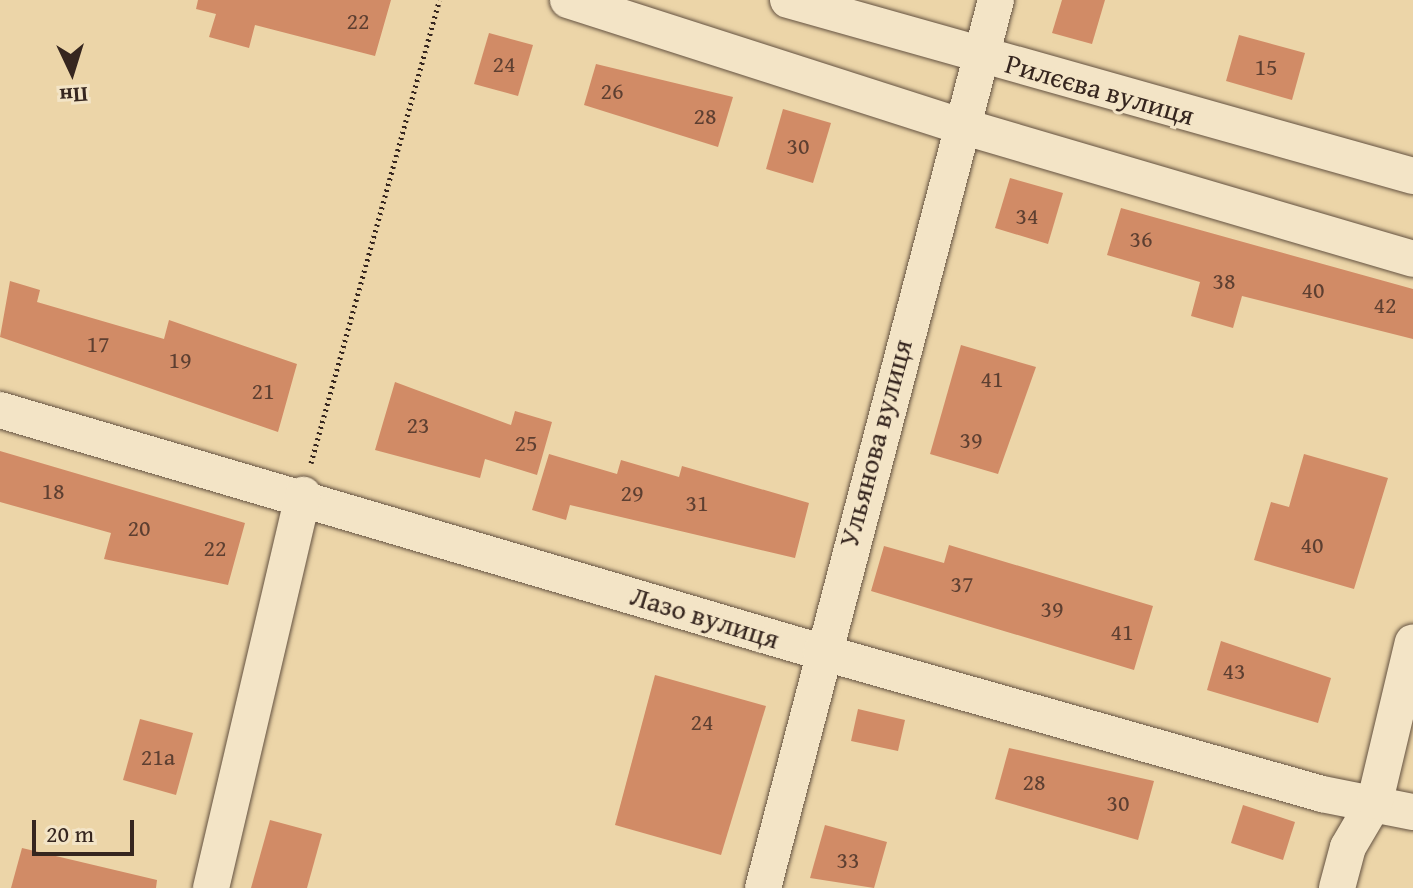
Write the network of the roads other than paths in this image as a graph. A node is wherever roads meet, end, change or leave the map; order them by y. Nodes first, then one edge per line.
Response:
1 (568, 0) edge
2 (788, 0) edge
3 (996, 0) edge
4 (979, 56) junction
5 (958, 125) junction
6 (1413, 176) edge
7 (1413, 259) edge
8 (0, 410) edge
9 (303, 495) junction
10 (1413, 642) edge
11 (821, 652) junction
12 (1375, 801) junction
13 (1413, 812) edge
14 (211, 888) edge
15 (763, 888) edge
16 (1337, 888) edge

1 - 5 street
2 - 4 street, Рилєєва вулиця
3 - 4 street, Ульянова вулиця
4 - 5 street, Ульянова вулиця
4 - 6 street, Рилєєва вулиця
5 - 7 street
5 - 11 street, Ульянова вулиця
8 - 9 street, Лазо вулиця
9 - 11 street, Лазо вулиця
9 - 14 street
10 - 12 street
11 - 12 street, Лазо вулиця
11 - 15 street, Ульянова вулиця
12 - 13 street, Лазо вулиця
12 - 16 street

